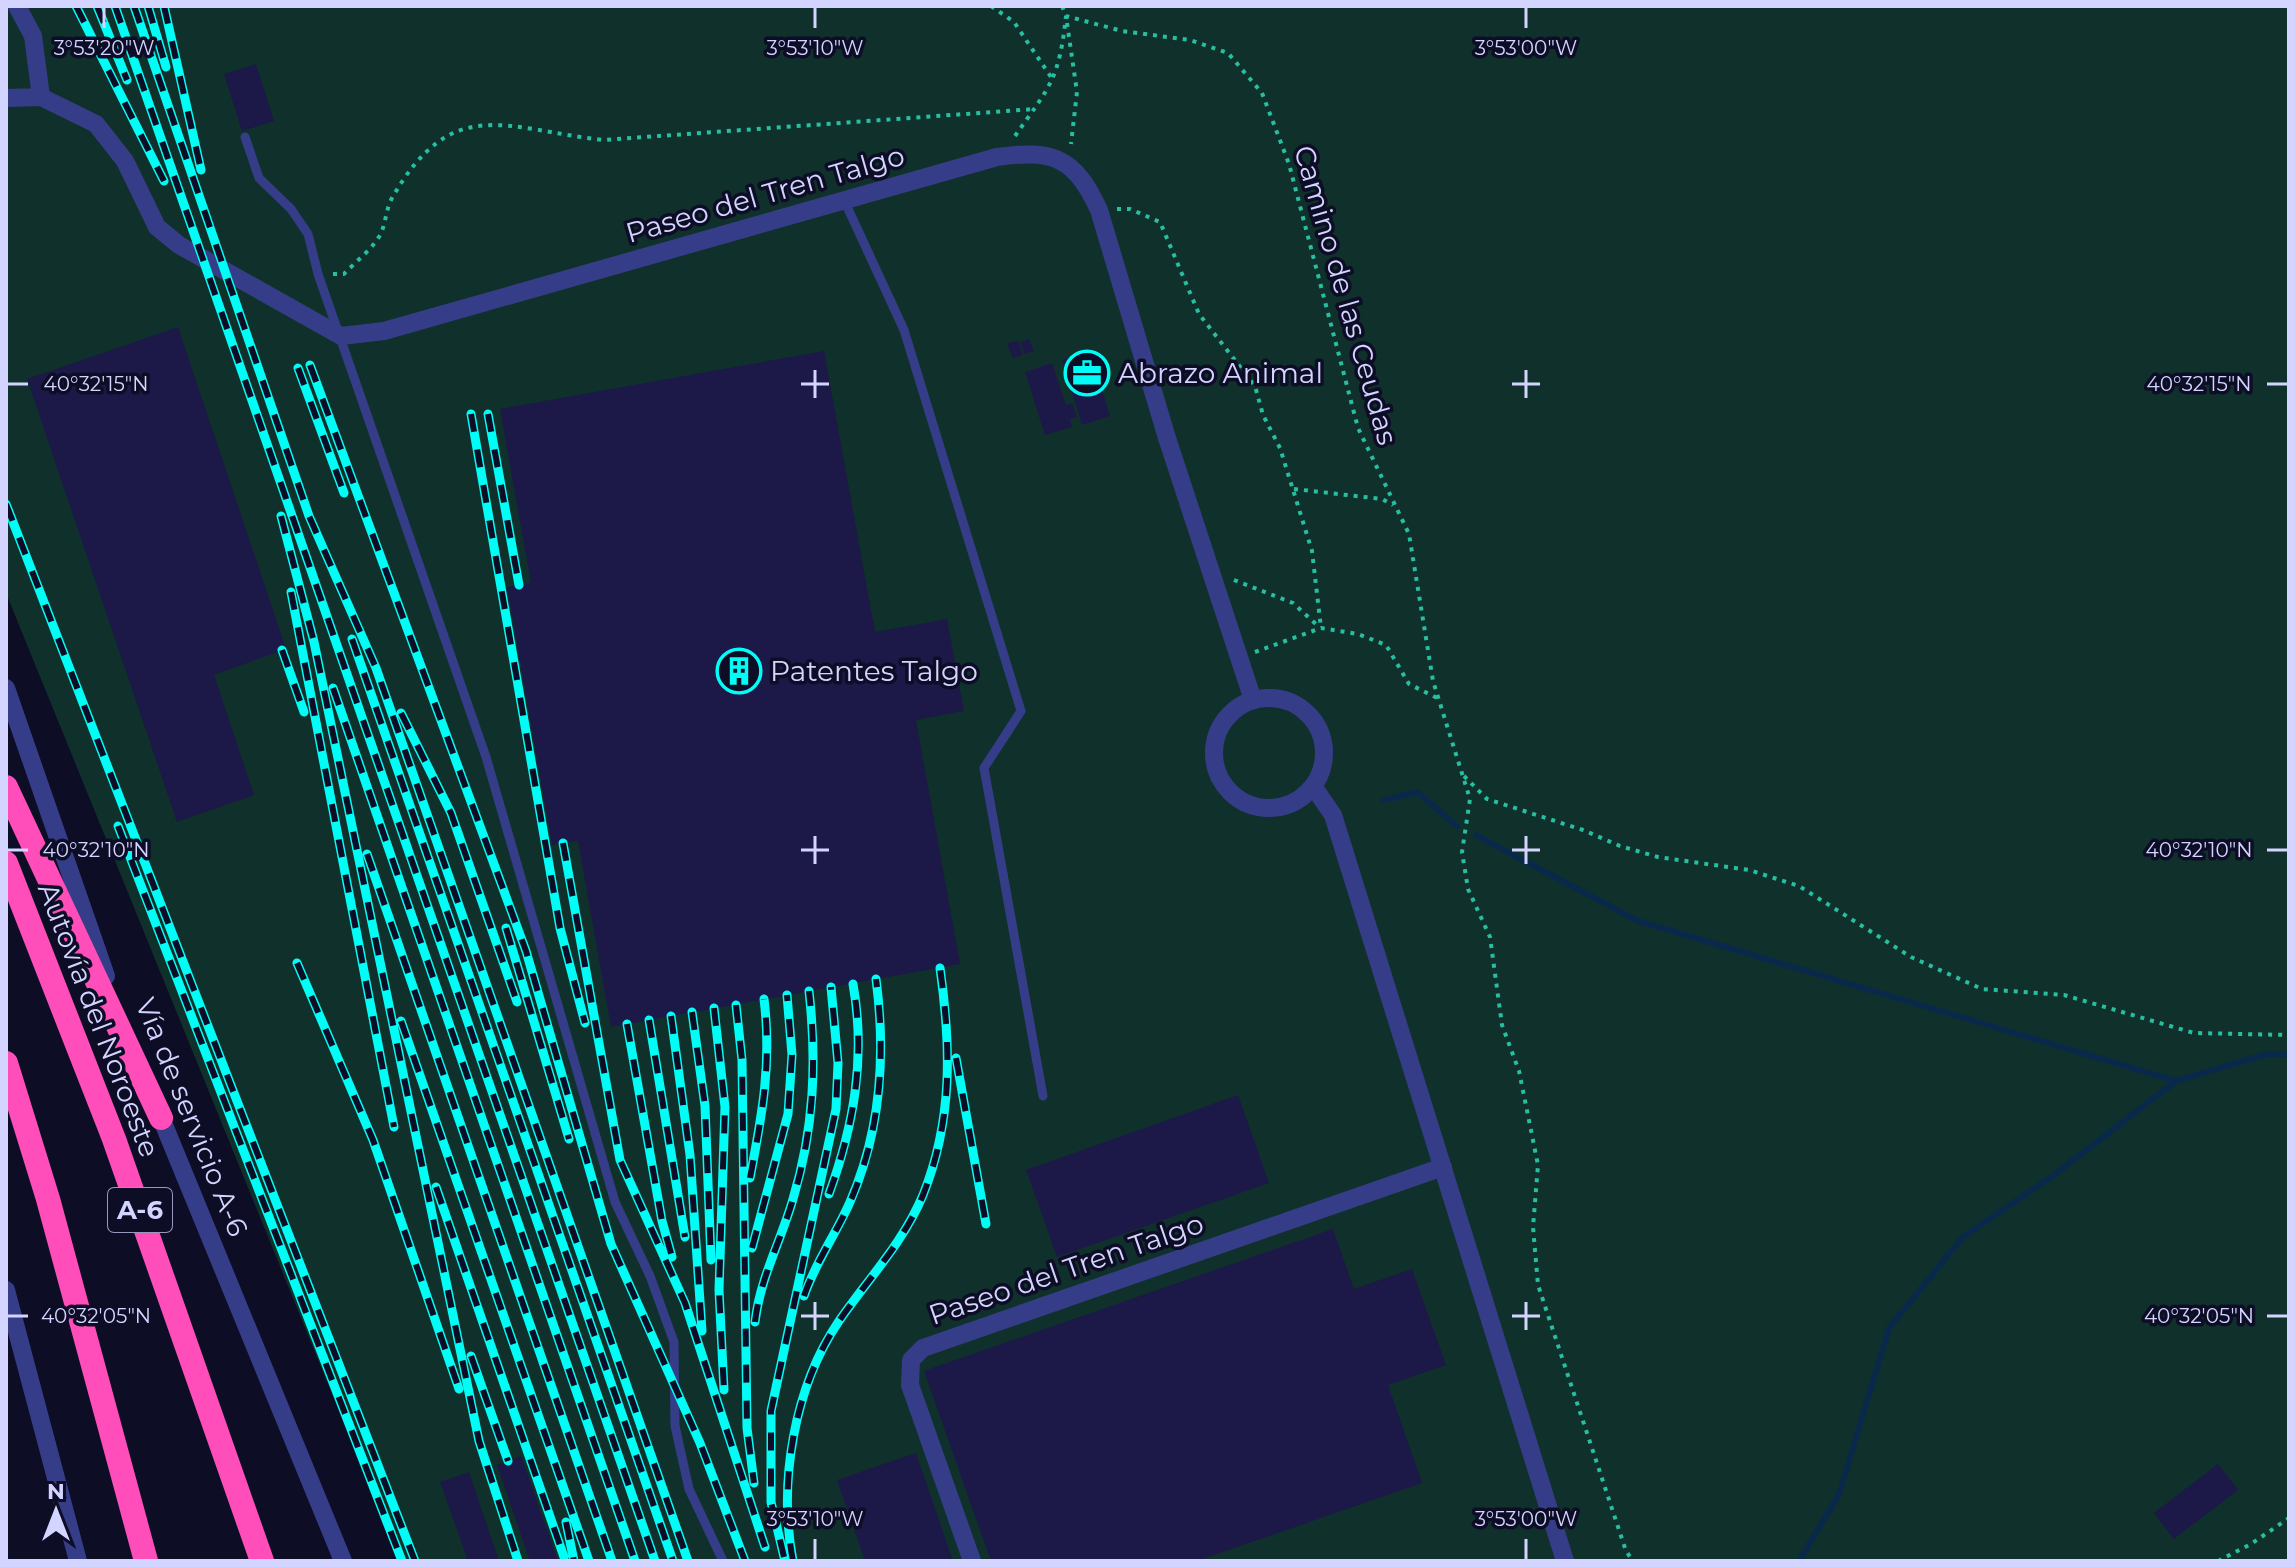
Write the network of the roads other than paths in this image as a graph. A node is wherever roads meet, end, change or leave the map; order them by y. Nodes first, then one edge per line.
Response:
1 (17, 6) edge
2 (41, 97) junction
3 (6, 98) edge
4 (245, 137) dead end
5 (844, 200) junction
6 (341, 336) junction
7 (6, 688) edge
8 (1253, 700) junction
9 (1313, 786) junction
10 (6, 787) edge
11 (6, 863) edge
12 (6, 1063) edge
13 (1043, 1096) dead end
14 (161, 1118) junction
15 (1443, 1167) junction
16 (6, 1290) edge
17 (78, 1561) edge
18 (146, 1561) edge
19 (262, 1561) edge
20 (343, 1561) edge
21 (723, 1561) edge
22 (972, 1561) edge
23 (1565, 1561) edge

1 - 2 street
2 - 3 street
2 - 6 street
4 - 6 lane
5 - 6 street, Paseo del Tren Talgo
5 - 8 street, Paseo del Tren Talgo
5 - 13 lane
6 - 21 lane
7 - 14 street, Vía de servicio A-6
8 - 9 street
8 - 9 street
9 - 15 street
10 - 14 highway
11 - 19 highway, Autovía del Noroeste / A-6
12 - 18 highway
14 - 20 street, Vía de servicio A-6
15 - 22 street, Paseo del Tren Talgo
15 - 23 street
16 - 17 street

